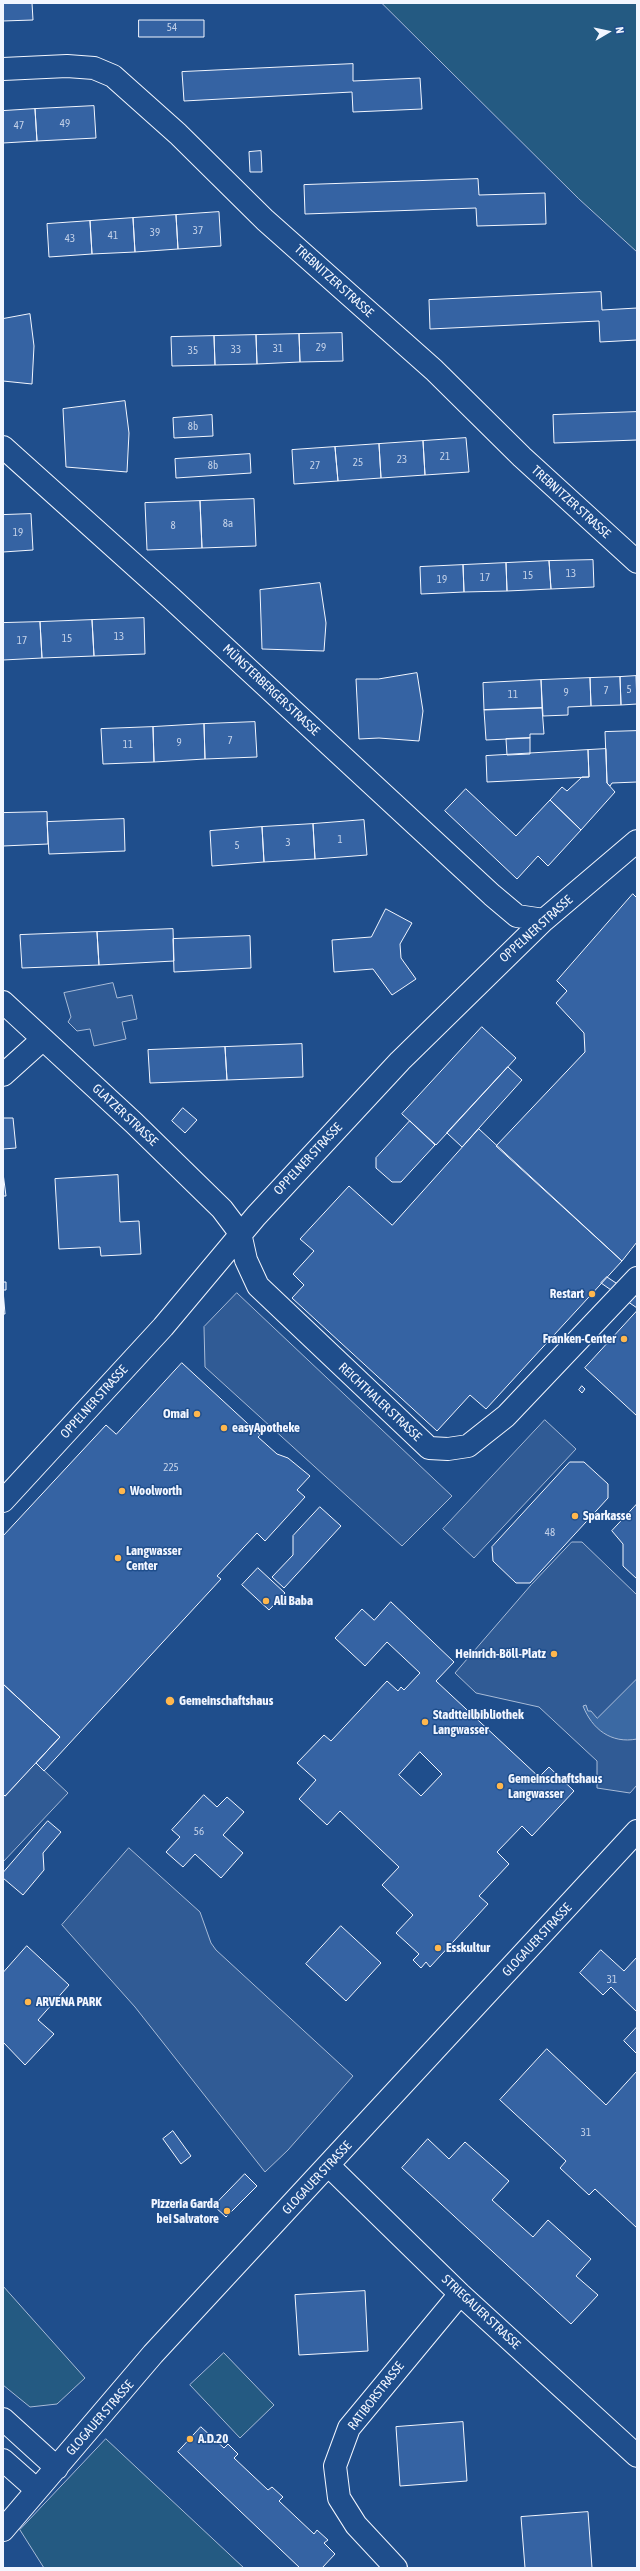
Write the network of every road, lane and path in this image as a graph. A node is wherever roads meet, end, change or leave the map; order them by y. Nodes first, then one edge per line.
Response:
1 (3, 69) edge
2 (3, 447) edge
3 (637, 562) edge
4 (637, 841) edge
5 (544, 920) junction
6 (3, 1002) edge
7 (43, 1039) junction
8 (3, 1075) edge
9 (240, 1233) junction
10 (637, 1278) edge
11 (3, 1501) edge
12 (637, 1831) edge
13 (328, 2165) junction
14 (460, 2294) junction
15 (3, 2420) edge
16 (637, 2456) edge
17 (3, 2460) edge
18 (56, 2468) junction
19 (37, 2490) junction
20 (3, 2530) edge
21 (396, 2568) edge

1 - 3 street, TREBNITZER STRASSE
2 - 5 street, MÜNSTERBERGER STRASSE
4 - 5 street, OPPELNER STRASSE
5 - 9 street, OPPELNER STRASSE
6 - 7 street, GLATZER STRASSE
7 - 8 street
7 - 9 street, GLATZER STRASSE
9 - 10 street, REICHTHALER STRASSE
9 - 11 street, OPPELNER STRASSE
12 - 13 street, GLOGAUER STRASSE
13 - 14 street, STRIEGAUER STRASSE
13 - 18 street, GLOGAUER STRASSE
14 - 16 street, STRIEGAUER STRASSE
14 - 21 street, RATIBORSTRASSE
15 - 18 street
17 - 19 street
18 - 19 street, GLOGAUER STRASSE
19 - 20 street, GLOGAUER STRASSE

